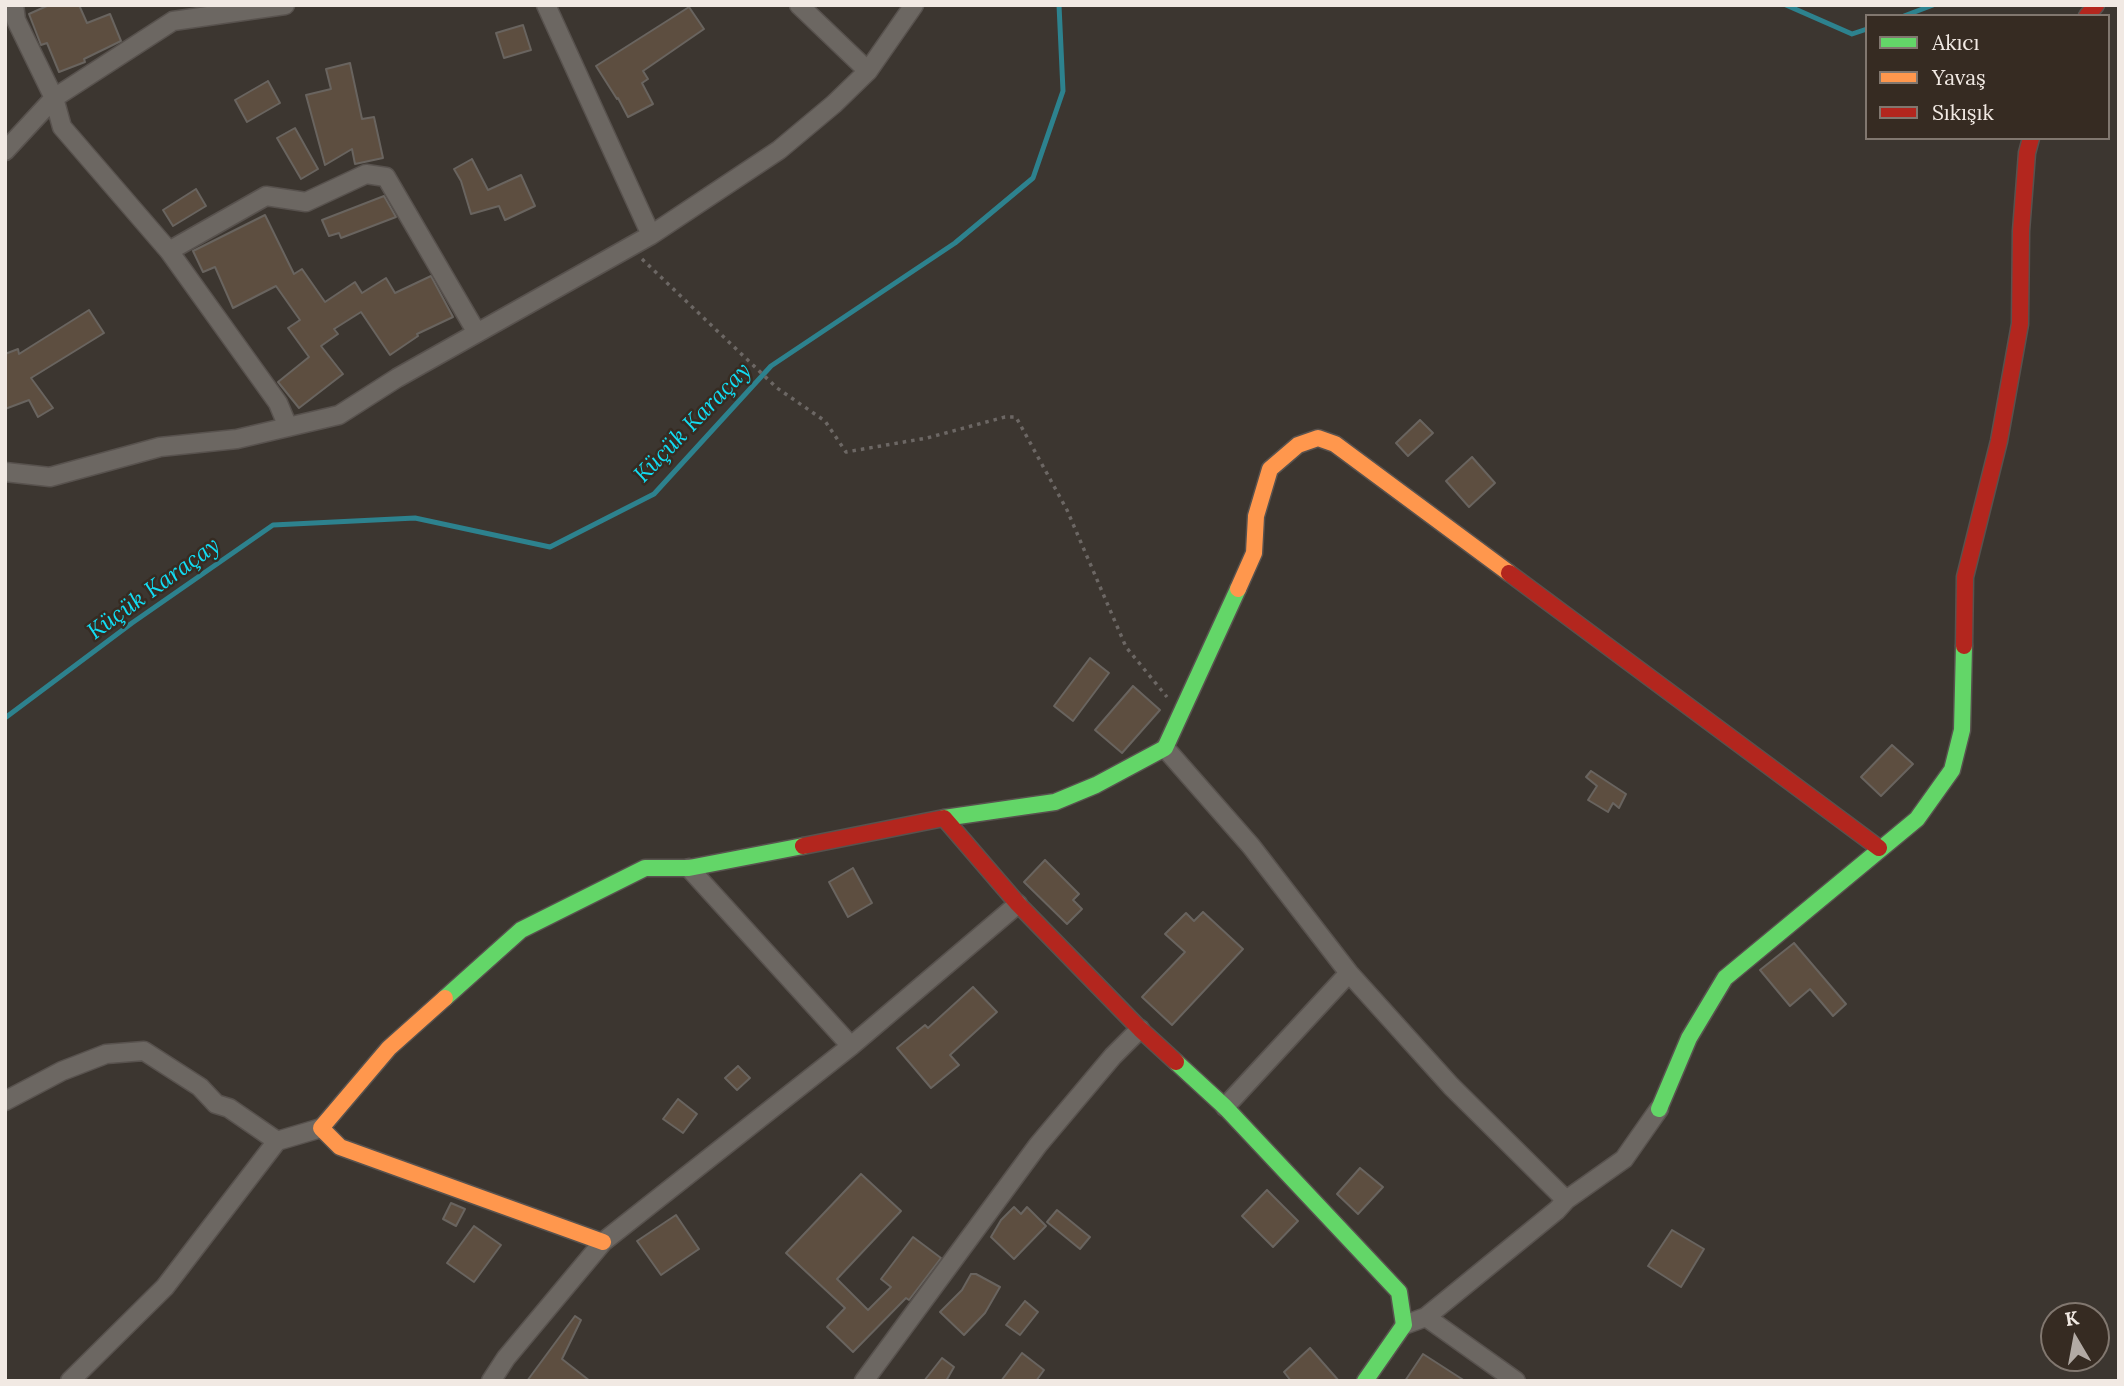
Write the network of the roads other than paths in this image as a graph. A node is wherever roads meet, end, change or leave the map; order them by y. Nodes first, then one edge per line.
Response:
1 (13, 5) edge
2 (285, 5) edge
3 (546, 5) edge
4 (799, 5) edge
5 (914, 5) edge
6 (868, 71) junction
7 (54, 99) junction
8 (2031, 140) edge
9 (5, 151) edge
10 (651, 235) junction
11 (169, 251) junction
12 (477, 333) junction
13 (288, 427) junction
14 (5, 472) edge
15 (1165, 748) junction
16 (944, 818) junction
17 (1879, 848) junction
18 (689, 868) junction
19 (1018, 904) junction
20 (1349, 973) junction
21 (1140, 1029) junction
22 (851, 1046) junction
23 (5, 1101) edge
24 (1225, 1107) junction
25 (1659, 1109) joint
26 (321, 1128) junction
27 (277, 1141) junction
28 (1566, 1200) junction
29 (603, 1242) junction
30 (1426, 1317) junction
31 (1404, 1325) junction
32 (70, 1381) edge
33 (491, 1381) edge
34 (864, 1381) edge
35 (1365, 1381) edge
36 (1516, 1381) edge

1 - 7 street
2 - 7 street
3 - 10 street
4 - 6 street
5 - 6 street
6 - 10 street
7 - 9 street
7 - 11 street
8 - 17 street
10 - 12 street
11 - 12 street
11 - 13 street
12 - 13 street
13 - 14 street
15 - 16 street
15 - 17 street
15 - 20 street
16 - 18 street
16 - 19 street
17 - 25 street
18 - 22 street
18 - 26 street
19 - 21 street
19 - 22 street
20 - 24 street
20 - 28 street
21 - 24 street
21 - 34 street
22 - 29 street
23 - 27 street
24 - 31 street
25 - 28 street
26 - 27 street
26 - 29 street
27 - 32 street
28 - 30 street
29 - 33 street
30 - 31 street
30 - 36 street
31 - 35 street

